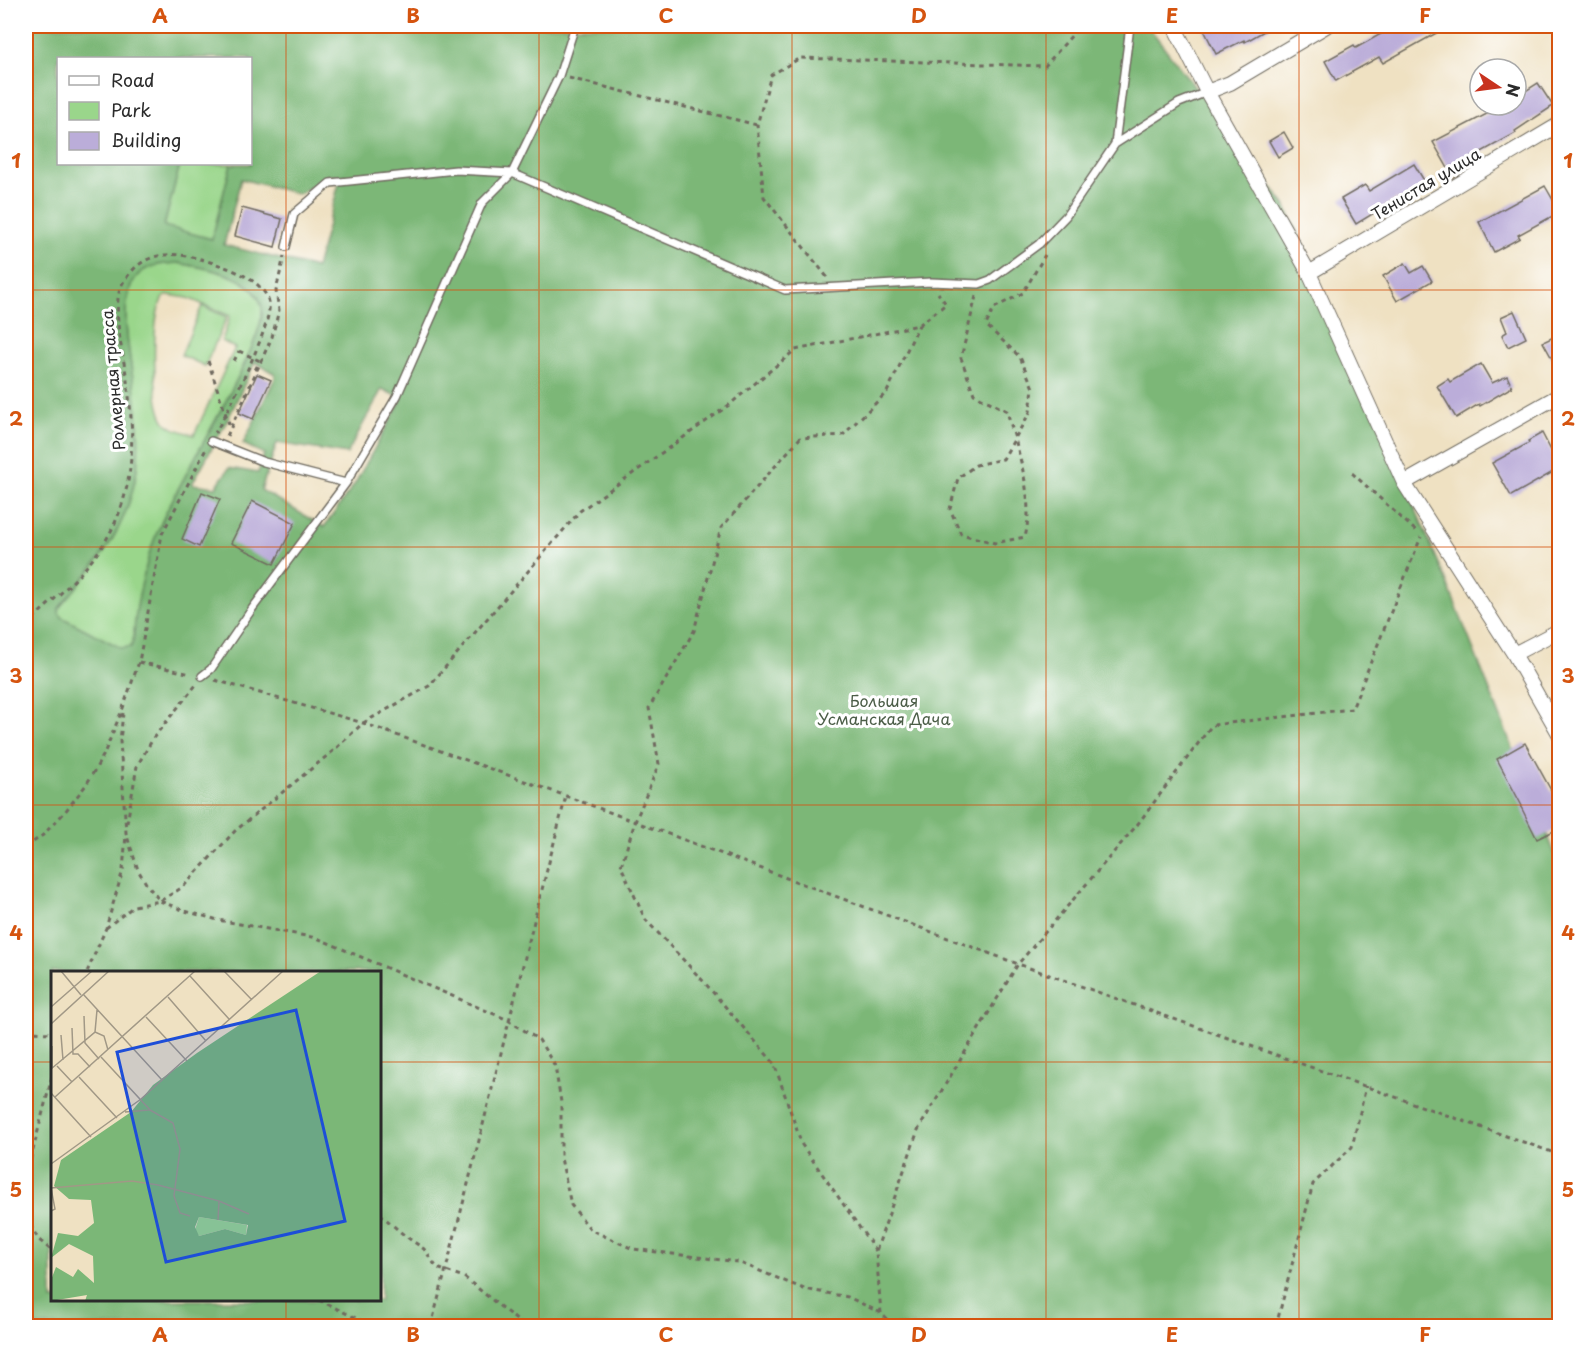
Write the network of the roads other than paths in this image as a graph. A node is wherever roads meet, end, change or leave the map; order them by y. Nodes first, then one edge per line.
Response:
1 (575, 26) edge
2 (1130, 26) edge
3 (1174, 26) edge
4 (1326, 26) edge
5 (1207, 92) junction
6 (1560, 124) edge
7 (1115, 144) junction
8 (512, 173) junction
9 (286, 247) road end
10 (1310, 273) junction
11 (1560, 395) edge
12 (211, 441) road end
13 (346, 483) junction
14 (1404, 483) junction
15 (1560, 630) edge
16 (1514, 654) junction
17 (202, 676) road end
18 (1560, 735) edge

1 - 8 lane
2 - 7 lane
3 - 5 street
4 - 5 street
5 - 7 lane
5 - 10 street
6 - 10 street, Тенистая улица
7 - 8 lane
8 - 9 lane
8 - 13 lane
10 - 14 street
11 - 14 street
12 - 13 lane
13 - 17 lane
14 - 16 street
15 - 16 street
16 - 18 street

